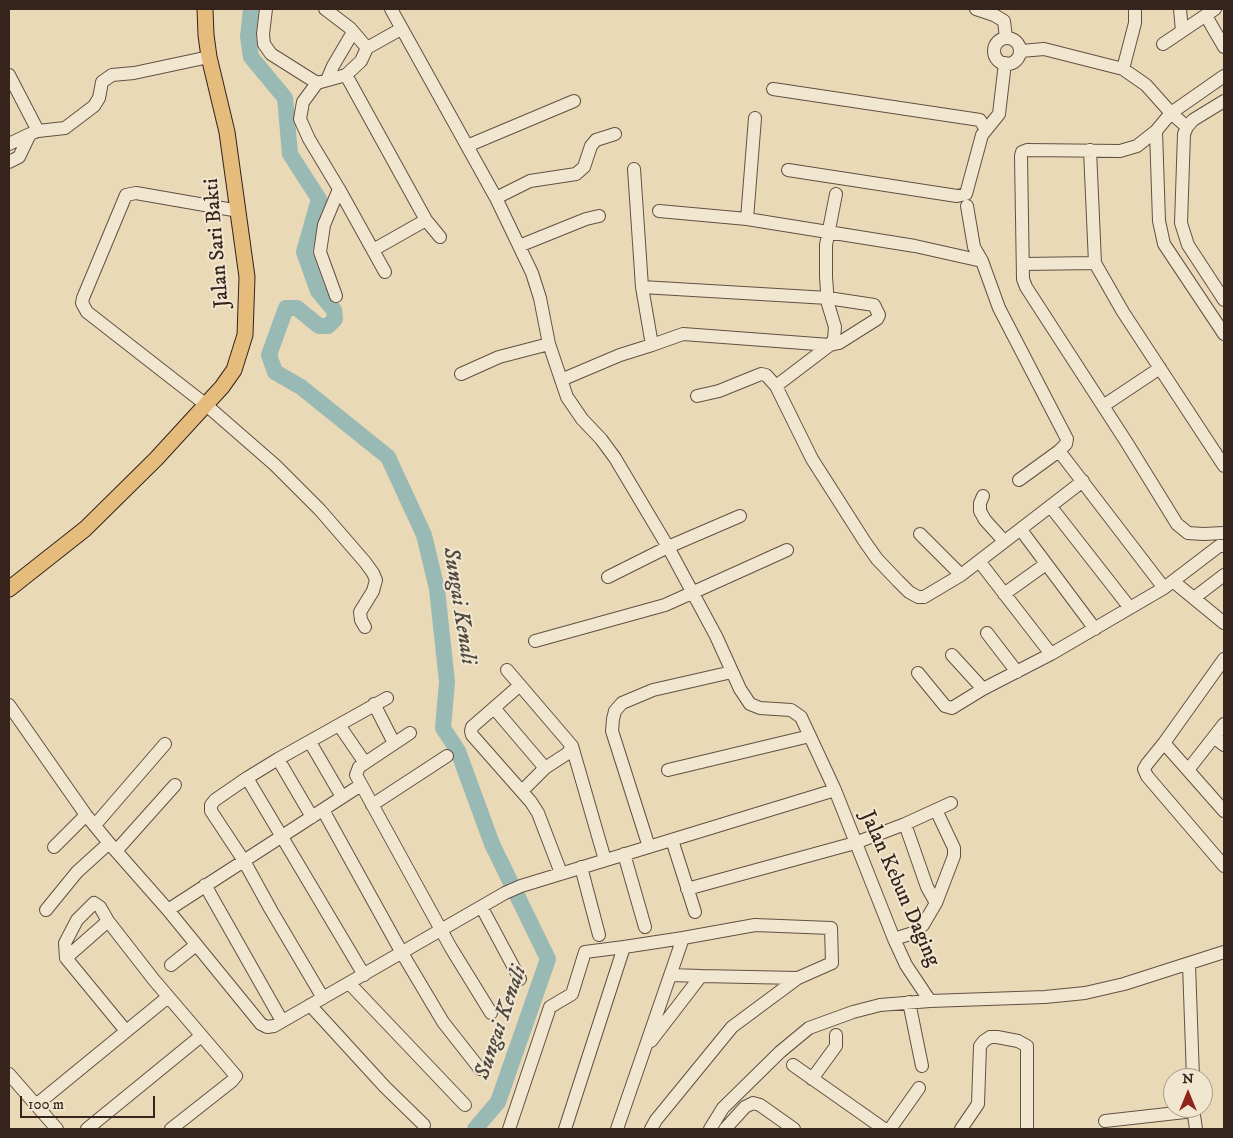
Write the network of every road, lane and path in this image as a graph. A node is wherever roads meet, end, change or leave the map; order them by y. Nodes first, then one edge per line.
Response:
1 (205, 9) edge
2 (266, 9) edge
3 (325, 9) edge
4 (391, 9) edge
5 (976, 9) edge
6 (1135, 9) edge
7 (1180, 9) edge
8 (1210, 12) edge
9 (401, 29) junction
10 (1182, 31) junction
11 (354, 32) junction
12 (1006, 38) junction
13 (1163, 44) dead end
14 (1224, 47) edge
15 (366, 48) junction
16 (1020, 51) junction
17 (209, 57) junction
18 (1005, 63) junction
19 (1123, 69) junction
20 (9, 75) edge
21 (346, 75) junction
22 (1224, 76) edge
23 (322, 81) junction
24 (773, 89) dead end
25 (1224, 101) edge
26 (574, 102) dead end
27 (1170, 113) junction
28 (755, 118) dead end
29 (1187, 126) junction
30 (986, 130) junction
31 (1156, 131) junction
32 (34, 132) junction
33 (615, 134) dead end
34 (9, 144) edge
35 (467, 146) junction
36 (1090, 150) junction
37 (9, 162) edge
38 (634, 169) dead end
39 (788, 170) dead end
40 (340, 189) junction
41 (836, 194) dead end
42 (496, 198) junction
43 (967, 206) dead end
44 (239, 211) junction
45 (659, 211) dead end
46 (599, 216) dead end
47 (426, 220) junction
48 (747, 220) junction
49 (829, 233) junction
50 (440, 237) dead end
51 (519, 246) junction
52 (373, 250) junction
53 (982, 261) junction
54 (1095, 263) junction
55 (1023, 264) junction
56 (385, 272) dead end
57 (642, 287) junction
58 (336, 296) dead end
59 (828, 298) junction
60 (1224, 300) edge
61 (1224, 334) edge
62 (548, 344) junction
63 (652, 344) junction
64 (830, 345) junction
65 (1160, 368) junction
66 (461, 374) dead end
67 (561, 380) junction
68 (776, 386) junction
69 (697, 396) dead end
70 (205, 404) junction
71 (1104, 406) junction
72 (1060, 451) junction
73 (1224, 466) edge
74 (1019, 480) dead end
75 (1083, 481) junction
76 (984, 496) dead end
77 (1051, 506) junction
78 (740, 516) dead end
79 (1021, 530) junction
80 (1224, 532) edge
81 (920, 534) dead end
82 (1004, 541) junction
83 (668, 546) junction
84 (1224, 546) edge
85 (787, 550) dead end
86 (979, 561) junction
87 (1046, 564) junction
88 (961, 575) junction
89 (1224, 575) edge
90 (608, 576) dead end
91 (1169, 585) junction
92 (9, 589) edge
93 (692, 592) junction
94 (1004, 594) junction
95 (1194, 598) junction
96 (1130, 608) junction
97 (1224, 623) edge
98 (365, 627) dead end
99 (1095, 629) junction
100 (987, 633) dead end
101 (535, 641) dead end
102 (1051, 654) junction
103 (952, 655) dead end
104 (1224, 659) edge
105 (507, 670) dead end
106 (732, 672) junction
107 (1017, 672) junction
108 (918, 673) dead end
109 (519, 686) junction
110 (983, 690) junction
111 (387, 698) dead end
112 (374, 704) junction
113 (9, 706) edge
114 (494, 708) junction
115 (1224, 724) edge
116 (339, 725) junction
117 (410, 733) dead end
118 (810, 736) junction
119 (1219, 741) edge
120 (310, 742) junction
121 (394, 743) junction
122 (1164, 743) junction
123 (165, 744) dead end
124 (572, 746) junction
125 (448, 756) dead end
126 (278, 758) junction
127 (365, 763) junction
128 (545, 768) junction
129 (668, 770) dead end
130 (1188, 770) junction
131 (246, 778) junction
132 (175, 784) dead end
133 (361, 785) junction
134 (835, 790) junction
135 (522, 791) junction
136 (342, 797) junction
137 (951, 803) dead end
138 (372, 805) junction
139 (936, 810) junction
140 (1224, 811) edge
141 (317, 813) junction
142 (86, 815) junction
143 (905, 824) junction
144 (95, 825) junction
145 (282, 837) junction
146 (672, 840) junction
147 (855, 843) junction
148 (54, 847) dead end
149 (112, 847) junction
150 (649, 847) junction
151 (624, 854) junction
152 (605, 860) junction
153 (244, 861) junction
154 (1224, 866) edge
155 (581, 867) junction
156 (561, 873) junction
157 (205, 885) junction
158 (687, 889) junction
159 (936, 903) junction
160 (482, 908) junction
161 (46, 910) dead end
162 (168, 910) junction
163 (695, 912) dead end
164 (108, 921) junction
165 (645, 928) dead end
166 (441, 930) junction
167 (599, 935) dead end
168 (684, 938) junction
169 (894, 939) junction
170 (196, 945) junction
171 (624, 948) junction
172 (1224, 952) edge
173 (402, 953) junction
174 (66, 958) junction
175 (1189, 964) junction
176 (171, 965) dead end
177 (364, 975) junction
178 (671, 975) junction
179 (701, 976) junction
180 (767, 977) junction
181 (798, 978) junction
182 (520, 979) dead end
183 (349, 983) junction
184 (168, 997) junction
185 (323, 998) junction
186 (930, 1000) junction
187 (767, 1001) junction
188 (908, 1002) junction
189 (310, 1005) junction
190 (492, 1013) dead end
191 (282, 1020) junction
192 (126, 1031) junction
193 (201, 1036) junction
194 (836, 1036) dead end
195 (645, 1049) junction
196 (793, 1064) dead end
197 (922, 1066) dead end
198 (1193, 1068) edge
199 (480, 1069) dead end
200 (9, 1074) edge
201 (812, 1079) junction
202 (919, 1088) dead end
203 (36, 1105) junction
204 (465, 1105) dead end
205 (1163, 1113) edge
206 (1105, 1121) dead end
207 (424, 1125) dead end
208 (57, 1129) edge
209 (87, 1129) edge
210 (171, 1129) edge
211 (509, 1129) edge
212 (565, 1129) edge
213 (617, 1129) edge
214 (651, 1129) edge
215 (710, 1129) edge
216 (725, 1129) edge
217 (794, 1129) edge
218 (884, 1129) edge
219 (890, 1129) edge
220 (961, 1129) edge
221 (1027, 1129) edge

1 - 17 main road, Jalan Sari Bakti
2 - 23 street
3 - 11 street
4 - 9 street
5 - 12 street
6 - 19 street
7 - 10 street
8 - 10 street
8 - 14 street
9 - 15 street
9 - 35 street
10 - 13 street
11 - 15 street
11 - 23 street
12 - 16 street
12 - 18 street
15 - 21 street
16 - 18 street
16 - 19 street
17 - 32 street
17 - 44 main road, Jalan Sari Bakti
18 - 30 street
19 - 27 street
20 - 32 street
21 - 23 street
21 - 47 street
22 - 27 street
23 - 40 street
24 - 30 street
25 - 29 street
26 - 35 street
27 - 29 street
27 - 31 street
28 - 48 street
29 - 60 street
30 - 39 street
31 - 36 street
31 - 61 street
32 - 34 street
32 - 37 street
33 - 42 street
35 - 42 street
36 - 54 street
36 - 55 street
38 - 57 street
40 - 52 street
40 - 58 street
41 - 49 street
42 - 51 street
43 - 53 street
44 - 70 main road, Jalan Sari Bakti
44 - 70 street
45 - 48 street
46 - 51 street
47 - 50 street
47 - 52 street
48 - 49 street
49 - 53 street
49 - 59 street
51 - 62 street
52 - 56 street
53 - 72 street
54 - 55 street
54 - 65 street
55 - 71 street
57 - 59 street
57 - 63 street
59 - 64 street
59 - 64 street
62 - 66 street
62 - 67 street
63 - 64 street
63 - 67 street
64 - 68 street
65 - 71 street
65 - 73 street
67 - 83 street
68 - 69 street
68 - 88 street
70 - 92 main road, Jalan Sari Bakti
70 - 98 street
71 - 80 street
72 - 74 street
72 - 75 street
75 - 77 street
75 - 91 street
76 - 82 street
77 - 79 street
77 - 96 street
78 - 83 street
79 - 82 street
79 - 87 street
81 - 88 street
82 - 86 street
83 - 90 street
83 - 93 street
84 - 91 street
85 - 93 street
86 - 88 street
86 - 94 street
87 - 94 street
87 - 99 street
89 - 95 street
91 - 95 street
91 - 96 street
93 - 101 street
93 - 106 street
94 - 102 street
95 - 97 street
96 - 99 street
99 - 102 street
100 - 107 street
102 - 107 street
103 - 110 street
104 - 122 street
105 - 109 street
106 - 118 street, Jalan Kebun Daging
106 - 150 street
107 - 110 street
108 - 110 street
109 - 114 street
109 - 124 street
111 - 112 street
112 - 116 street
112 - 121 street
113 - 142 street
114 - 128 street
114 - 135 street
115 - 119 street
116 - 120 street
116 - 127 street
117 - 121 street
118 - 129 street
118 - 134 street, Jalan Kebun Daging
119 - 130 street
120 - 126 street
120 - 136 street
121 - 127 street
122 - 130 street
122 - 154 street
123 - 144 street
124 - 128 street
124 - 152 street
125 - 138 street
126 - 131 street
126 - 141 street
127 - 133 street
128 - 135 street
130 - 140 street
131 - 145 street
131 - 153 street
132 - 149 street
133 - 136 street
133 - 138 street
134 - 146 street
134 - 147 street, Jalan Kebun Daging
135 - 156 street
136 - 141 street
137 - 139 street
138 - 166 street
139 - 143 street
139 - 159 street
141 - 145 street
141 - 173 street
142 - 144 street
142 - 148 street
143 - 147 street
143 - 159 street
144 - 149 street
145 - 153 street
145 - 177 street
146 - 150 street
146 - 158 street
147 - 158 street
147 - 169 street, Jalan Kebun Daging
149 - 161 street
149 - 162 street
150 - 151 street
151 - 152 street
151 - 165 street
152 - 155 street
153 - 157 street
153 - 185 street
155 - 156 street
155 - 167 street
156 - 160 street
157 - 162 street
157 - 191 street
158 - 163 street
159 - 169 street
160 - 166 street
160 - 182 street
162 - 170 street
164 - 174 street
164 - 174 street
164 - 184 street
166 - 173 street
166 - 190 street
168 - 171 street
168 - 178 street
168 - 181 street
169 - 186 street, Jalan Kebun Daging
170 - 176 street
170 - 191 street
171 - 211 street
171 - 212 street
172 - 175 street, Jalan Kebun Daging
173 - 177 street
173 - 199 street
174 - 192 street
175 - 186 street, Jalan Kebun Daging
175 - 198 street
177 - 183 street
178 - 179 street
178 - 195 street
179 - 180 street
179 - 195 street
180 - 181 street
180 - 187 street
181 - 187 street
183 - 185 street
183 - 204 street
184 - 192 street
184 - 193 street
185 - 189 street
186 - 188 street
187 - 214 street
188 - 197 street
188 - 215 street
189 - 191 street
189 - 207 street
192 - 203 street
193 - 209 street
193 - 210 street
194 - 201 street
195 - 213 street
196 - 201 street
200 - 203 street
201 - 218 street
202 - 219 street
203 - 208 street
205 - 206 street
216 - 217 street
220 - 221 street

